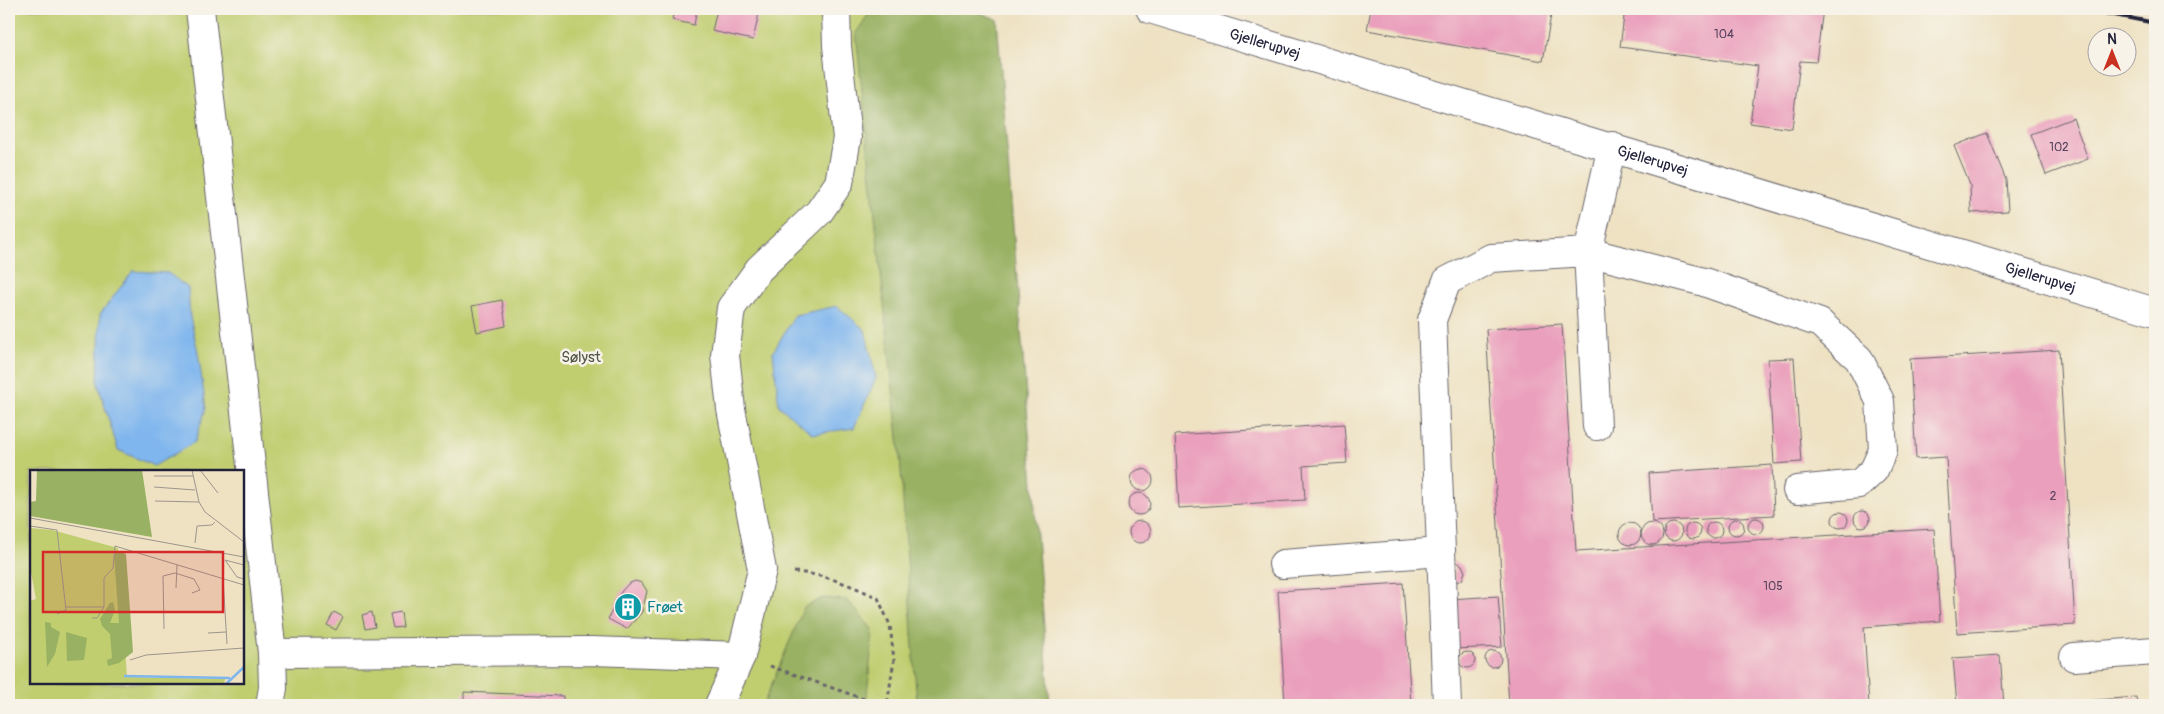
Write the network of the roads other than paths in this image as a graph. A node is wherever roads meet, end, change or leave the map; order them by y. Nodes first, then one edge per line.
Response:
1 (200, 9) edge
2 (836, 9) edge
3 (1150, 9) edge
4 (1612, 146) junction
5 (1588, 252) junction
6 (2155, 312) edge
7 (1597, 426) dead end
8 (1797, 490) dead end
9 (1441, 552) junction
10 (1283, 564) dead end
11 (2155, 651) edge
12 (272, 653) junction
13 (741, 656) junction
14 (2074, 658) dead end
15 (270, 705) edge
16 (719, 705) edge
17 (1447, 705) edge

1 - 12 street
2 - 13 street
3 - 4 street, Gjellerupvej
4 - 5 street
4 - 6 street, Gjellerupvej
5 - 7 street
5 - 8 street
5 - 9 street
9 - 10 street
9 - 17 street
11 - 14 street
12 - 13 street
12 - 15 street
13 - 16 street

